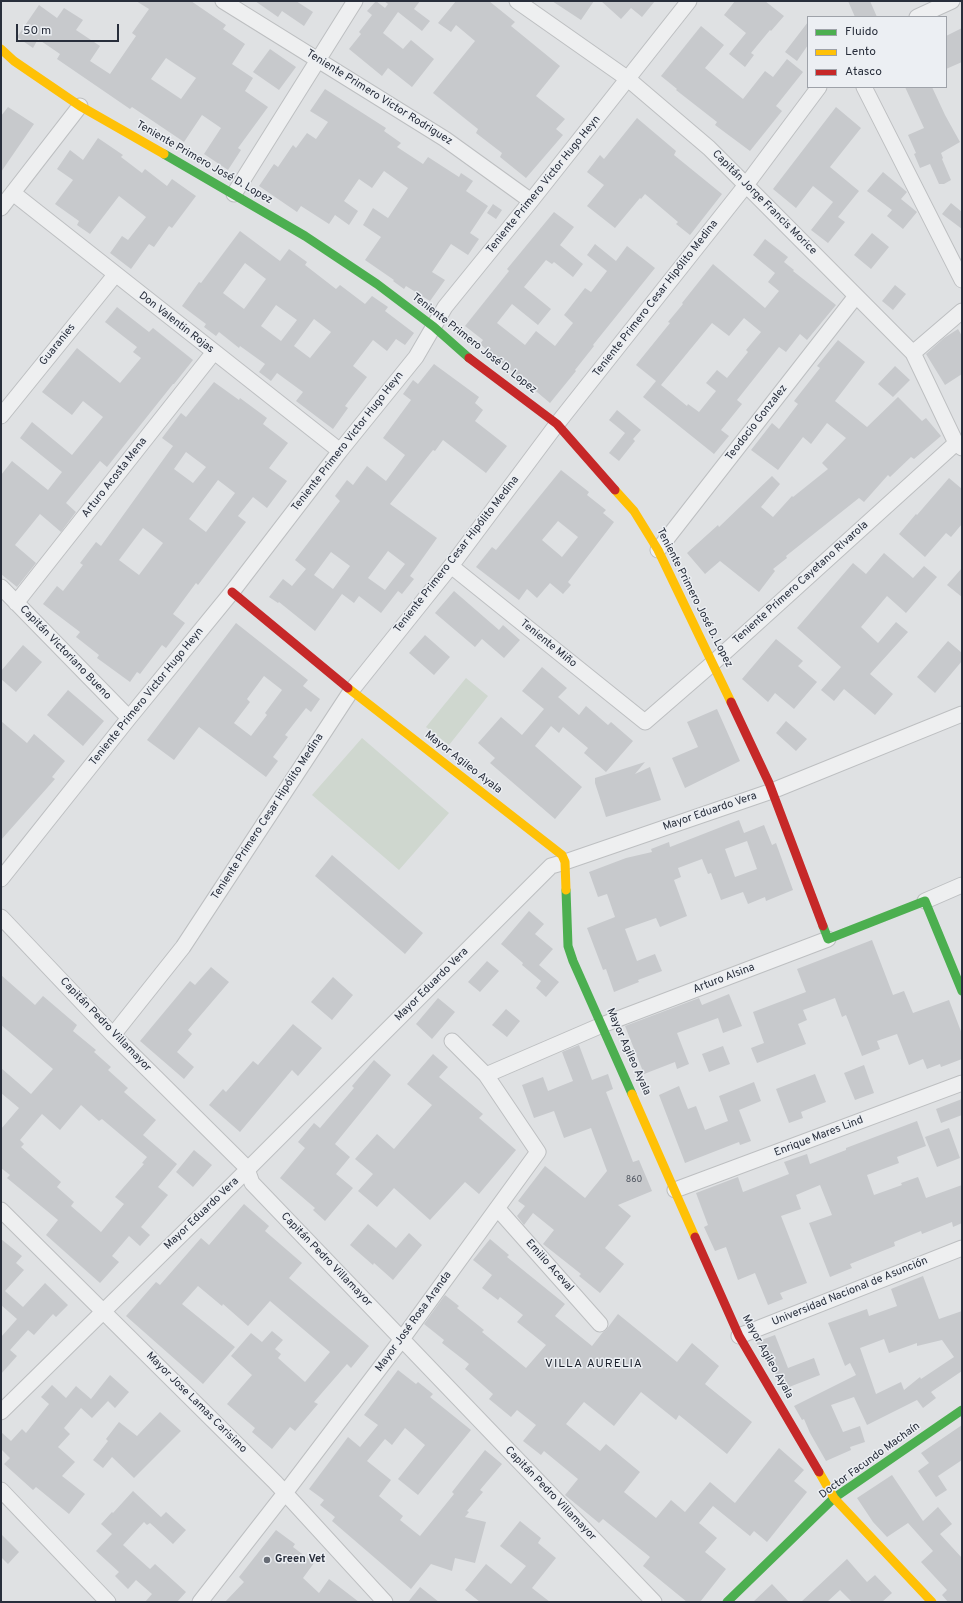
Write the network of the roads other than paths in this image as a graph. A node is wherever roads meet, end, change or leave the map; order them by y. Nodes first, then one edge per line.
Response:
1 (223, 1) edge
2 (355, 1) edge
3 (517, 1) edge
4 (689, 1) edge
5 (952, 1) edge
6 (537, 6) edge
7 (919, 16) edge
8 (1, 49) edge
9 (317, 60) junction
10 (628, 78) junction
11 (818, 88) edge
12 (865, 88) edge
13 (80, 106) junction
14 (746, 185) junction
15 (13, 193) junction
16 (234, 194) junction
17 (531, 200) junction
18 (1, 208) edge
19 (115, 275) junction
20 (962, 280) edge
21 (856, 296) junction
22 (962, 311) edge
23 (434, 327) junction
24 (214, 352) junction
25 (913, 353) junction
26 (1, 416) edge
27 (557, 424) junction
28 (959, 445) edge
29 (340, 451) junction
30 (658, 550) junction
31 (451, 566) junction
32 (1, 588) edge
33 (232, 592) junction
34 (16, 603) junction
35 (713, 663) junction
36 (351, 691) junction
37 (962, 714) edge
38 (129, 718) junction
39 (645, 722) joint
40 (772, 791) junction
41 (565, 862) junction
42 (1, 879) edge
43 (962, 885) edge
44 (925, 901) junction
45 (1, 917) edge
46 (828, 939) junction
47 (962, 991) edge
48 (602, 1025) junction
49 (113, 1035) junction
50 (452, 1041) dead end
51 (486, 1075) junction
52 (962, 1083) edge
53 (247, 1169) junction
54 (676, 1190) junction
55 (497, 1208) junction
56 (1, 1210) edge
57 (962, 1248) edge
58 (103, 1311) junction
59 (600, 1324) dead end
60 (739, 1336) junction
61 (402, 1339) junction
62 (962, 1410) edge
63 (1, 1412) edge
64 (1, 1490) edge
65 (285, 1493) junction
66 (834, 1498) junction
67 (108, 1602) edge
68 (200, 1602) edge
69 (386, 1602) edge
70 (654, 1602) edge
71 (727, 1602) edge
72 (932, 1602) edge

1 - 9 street, Teniente Primero Victor Rodriguez
2 - 9 street
3 - 6 street, Capitán Jorge Francis Morice
4 - 10 street, Teniente Primero Victor Hugo Heyn
5 - 7 street
6 - 10 street, Capitán Jorge Francis Morice
8 - 13 street, Teniente Primero José D. Lopez
9 - 16 street
9 - 17 street, Teniente Primero Victor Rodriguez
10 - 14 street, Capitán Jorge Francis Morice
10 - 17 street, Teniente Primero Victor Hugo Heyn
11 - 14 street, Teniente Primero Cesar Hipólito Medina
12 - 20 street
13 - 15 street
13 - 16 street, Teniente Primero José D. Lopez
14 - 21 street, Capitán Jorge Francis Morice
14 - 27 street, Teniente Primero Cesar Hipólito Medina
15 - 18 street
15 - 19 street, Don Valentin Rojas
16 - 23 street, Teniente Primero José D. Lopez
17 - 23 street, Teniente Primero Victor Hugo Heyn
19 - 24 street, Don Valentin Rojas
19 - 26 street, Guaranies
21 - 25 street, Capitán Jorge Francis Morice
21 - 30 street, Teodocio Gonzalez
22 - 25 street
23 - 27 street, Teniente Primero José D. Lopez
23 - 29 street, Teniente Primero Victor Hugo Heyn
24 - 29 street, Don Valentin Rojas
24 - 34 street, Arturo Acosta Mena
25 - 28 street, Capitán Jorge Francis Morice
27 - 30 street, Teniente Primero José D. Lopez
27 - 31 street, Teniente Primero Cesar Hipólito Medina
28 - 35 street, Teniente Primero Cayetano RIvarola
29 - 33 street, Teniente Primero Victor Hugo Heyn
30 - 35 street, Teniente Primero José D. Lopez
31 - 36 street, Teniente Primero Cesar Hipólito Medina
31 - 39 street, Teniente Miño
32 - 34 street, Capitán Victoriano Bueno
33 - 36 street, Mayor Agileo Ayala
33 - 38 street, Teniente Primero Victor Hugo Heyn
34 - 38 street, Capitán Victoriano Bueno
35 - 39 street, Teniente Primero Cayetano RIvarola
35 - 40 street, Teniente Primero José D. Lopez
36 - 41 street, Mayor Agileo Ayala
36 - 49 street, Teniente Primero Cesar Hipólito Medina
37 - 40 street, Mayor Eduardo Vera
38 - 42 street, Teniente Primero Victor Hugo Heyn
40 - 41 street, Mayor Eduardo Vera
40 - 46 street, Teniente Primero José D. Lopez
41 - 48 street, Mayor Agileo Ayala
41 - 53 street, Mayor Eduardo Vera
43 - 44 street, Arturo Alsina
44 - 46 street, Arturo Alsina
44 - 47 street
45 - 49 street, Capitán Pedro Villamayor
46 - 48 street, Arturo Alsina
48 - 51 street, Arturo Alsina
48 - 54 street, Mayor Agileo Ayala
49 - 53 street, Capitán Pedro Villamayor
50 - 51 street, Mayor José Rosa Aranda
51 - 55 street, Mayor José Rosa Aranda
52 - 54 street, Enrique Mares Lind
53 - 58 street, Mayor Eduardo Vera
53 - 61 street, Capitán Pedro Villamayor
54 - 60 street, Mayor Agileo Ayala
55 - 59 street, Emilio Aceval
55 - 61 street, Mayor José Rosa Aranda
56 - 58 street, Mayor Jose Lamas Carisimo
57 - 60 street, Universidad Nacional de Asunción
58 - 63 street, Mayor Eduardo Vera
58 - 65 street, Mayor Jose Lamas Carisimo
60 - 66 street, Mayor Agileo Ayala
61 - 65 street, Mayor José Rosa Aranda
61 - 70 street, Capitán Pedro Villamayor
62 - 66 street, Doctor Facundo Machaín
64 - 67 street
65 - 68 street, Mayor José Rosa Aranda
65 - 69 street, Mayor Jose Lamas Carisimo
66 - 71 street, Doctor Facundo Machaín
66 - 72 street, Mayor Agileo Ayala

